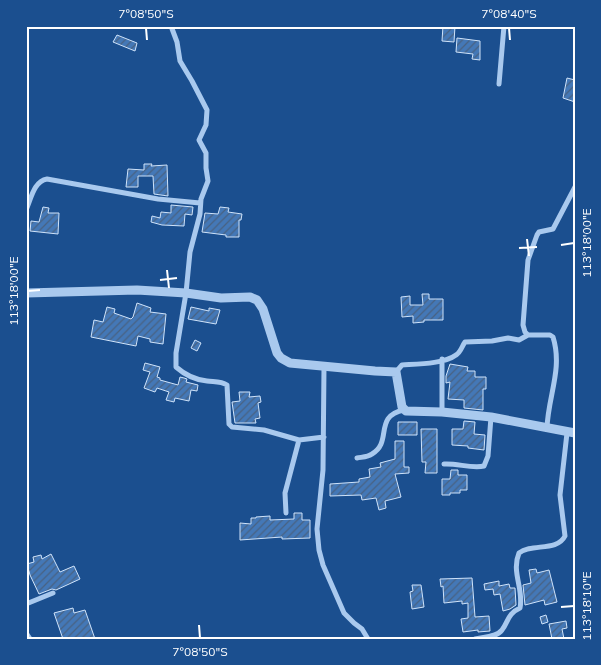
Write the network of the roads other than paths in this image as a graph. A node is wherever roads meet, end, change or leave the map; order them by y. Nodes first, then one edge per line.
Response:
1 (172, 26) edge
2 (504, 26) edge
3 (499, 84) dead end
4 (575, 186) edge
5 (200, 203) junction
6 (26, 210) edge
7 (26, 293) edge
8 (186, 293) junction
9 (528, 335) junction
10 (442, 359) junction
11 (324, 367) junction
12 (396, 372) junction
13 (404, 410) junction
14 (442, 412) junction
15 (491, 417) junction
16 (547, 428) junction
17 (571, 433) edge
18 (324, 437) junction
19 (299, 440) junction
20 (357, 458) dead end
21 (444, 464) dead end
22 (286, 513) dead end
23 (53, 593) dead end
24 (26, 604) edge
25 (26, 633) edge
26 (30, 639) edge
27 (368, 639) edge
28 (476, 639) edge

1 - 5 street
2 - 3 street
4 - 9 street
5 - 6 street
5 - 8 street
7 - 8 street
8 - 11 street
8 - 19 street
9 - 10 street
9 - 16 street
10 - 12 street
10 - 14 street
11 - 12 street
11 - 18 street
12 - 13 street
13 - 14 street
13 - 20 street
14 - 15 street
15 - 16 street
15 - 21 street
16 - 17 street
17 - 28 street
18 - 19 street
18 - 27 street
19 - 22 street
23 - 24 street
25 - 26 street

